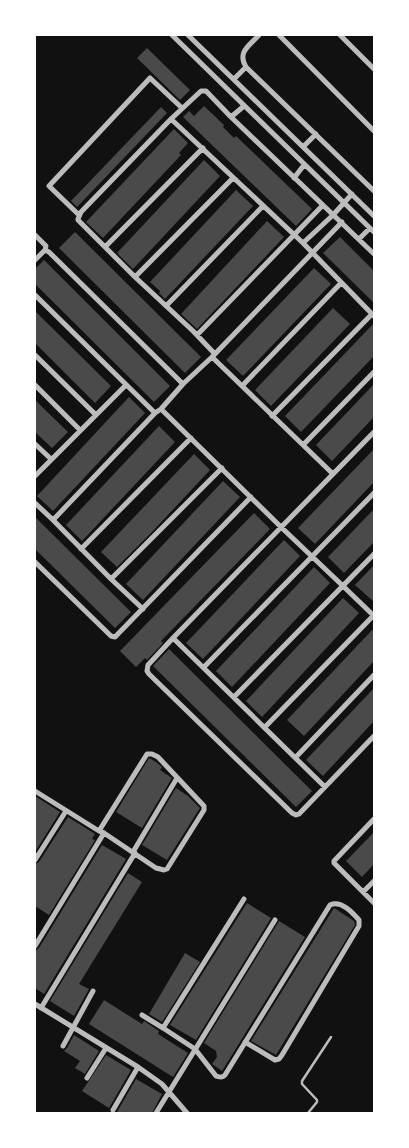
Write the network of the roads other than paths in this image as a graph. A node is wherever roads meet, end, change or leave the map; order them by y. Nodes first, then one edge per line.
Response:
1 (172, 35) edge
2 (188, 35) edge
3 (259, 35) edge
4 (279, 35) edge
5 (340, 35) edge
6 (246, 67) junction
7 (374, 69) edge
8 (234, 79) junction
9 (244, 106) junction
10 (182, 108) junction
11 (231, 117) junction
12 (171, 118) junction
13 (374, 131) edge
14 (316, 134) junction
15 (303, 147) junction
16 (203, 148) junction
17 (304, 165) junction
18 (234, 178) junction
19 (294, 178) junction
20 (374, 191) edge
21 (352, 194) junction
22 (344, 204) junction
23 (323, 205) junction
24 (263, 206) junction
25 (79, 215) junction
26 (333, 215) junction
27 (374, 216) edge
28 (342, 222) junction
29 (372, 230) edge
30 (35, 235) edge
31 (294, 236) junction
32 (359, 239) junction
33 (303, 243) junction
34 (105, 247) junction
35 (45, 250) junction
36 (312, 254) junction
37 (374, 254) edge
38 (35, 260) edge
39 (135, 277) junction
40 (341, 283) junction
41 (35, 295) edge
42 (166, 306) junction
43 (373, 315) edge
44 (197, 335) junction
45 (35, 355) edge
46 (213, 355) junction
47 (374, 372) edge
48 (183, 384) junction
49 (35, 385) edge
50 (126, 385) junction
51 (242, 386) junction
52 (161, 409) junction
53 (155, 413) junction
54 (96, 414) junction
55 (272, 416) junction
56 (80, 430) junction
57 (374, 432) edge
58 (191, 438) junction
59 (35, 444) edge
60 (303, 445) junction
61 (51, 459) junction
62 (222, 468) junction
63 (333, 474) junction
64 (35, 476) edge
65 (374, 493) edge
66 (251, 497) junction
67 (35, 503) edge
68 (53, 520) junction
69 (282, 528) junction
70 (81, 549) junction
71 (374, 554) edge
72 (313, 556) junction
73 (35, 562) edge
74 (111, 579) junction
75 (343, 586) junction
76 (143, 609) junction
77 (374, 616) edge
78 (173, 638) junction
79 (204, 667) junction
80 (374, 675) edge
81 (234, 697) junction
82 (265, 727) junction
83 (374, 736) edge
84 (296, 757) junction
85 (177, 778) junction
86 (325, 786) junction
87 (35, 791) edge
88 (66, 810) junction
89 (374, 818) edge
90 (102, 832) junction
91 (134, 853) junction
92 (35, 860) edge
93 (374, 880) edge
94 (363, 892) junction
95 (244, 899) dead end
96 (374, 902) edge
97 (275, 920) dead end
98 (35, 946) edge
99 (93, 991) dead end
100 (35, 1004) edge
101 (41, 1008) junction
102 (142, 1016) dead end
103 (74, 1027) junction
104 (164, 1028) junction
105 (331, 1037) dead end
106 (245, 1042) junction
107 (63, 1046) dead end
108 (106, 1048) junction
109 (195, 1049) junction
110 (138, 1067) junction
111 (87, 1078) dead end
112 (169, 1091) junction
113 (114, 1110) dead end
114 (156, 1113) edge
115 (186, 1113) edge
116 (308, 1113) edge

1 - 9 street
2 - 8 street
3 - 6 street
4 - 13 street
5 - 7 street
6 - 8 street
6 - 14 street
8 - 15 street
9 - 11 street
9 - 17 street
10 - 11 street
10 - 12 street
10 - 25 street
11 - 19 street
12 - 16 street
12 - 25 street
14 - 15 street
14 - 20 street
15 - 21 street
16 - 18 street
16 - 34 street
17 - 19 street
17 - 22 street
18 - 24 street
18 - 39 street
19 - 23 street
21 - 22 street
21 - 27 street
22 - 26 street
22 - 29 street
23 - 26 street
23 - 31 street
24 - 31 street
24 - 42 street
25 - 34 street
26 - 28 street
26 - 33 street
28 - 32 street
28 - 36 street
29 - 32 street
30 - 35 street
31 - 33 street
31 - 44 street
32 - 37 street
33 - 36 street
34 - 39 street
35 - 38 street
35 - 48 street
36 - 40 street
36 - 46 street
39 - 42 street
40 - 43 street
40 - 51 street
41 - 50 street
42 - 44 street
43 - 55 street
44 - 46 street
45 - 54 street
46 - 48 street
46 - 51 street
47 - 60 street
48 - 52 street
49 - 56 street
50 - 53 street
50 - 54 street
51 - 55 street
52 - 53 street
52 - 58 street
53 - 68 street
54 - 56 street
55 - 60 street
56 - 61 street
57 - 63 street
58 - 62 street
58 - 70 street
59 - 61 street
60 - 63 street
61 - 64 street
62 - 66 street
62 - 74 street
63 - 69 street
65 - 72 street
66 - 69 street
66 - 76 street
67 - 68 street
68 - 70 street
69 - 72 street
69 - 78 street
70 - 74 street
71 - 75 street
72 - 75 street
72 - 79 street
73 - 76 street
74 - 76 street
75 - 77 street
75 - 81 street
77 - 82 street
78 - 79 street
78 - 86 street
79 - 81 street
80 - 84 street
81 - 82 street
82 - 84 street
83 - 86 street
84 - 86 street
85 - 90 street
85 - 91 street
85 - 91 street
87 - 88 street
88 - 90 street
88 - 92 street
89 - 94 street
90 - 91 street
90 - 98 street
91 - 101 street
93 - 94 street
94 - 96 street
95 - 104 street
97 - 109 street
99 - 103 street
100 - 101 street
101 - 103 street
102 - 104 street
103 - 107 street
103 - 108 street
104 - 109 street
105 - 116 lane
106 - 106 street
106 - 109 street
108 - 110 street
108 - 111 street
109 - 112 street
110 - 112 street
110 - 113 street
112 - 114 street
112 - 115 street

